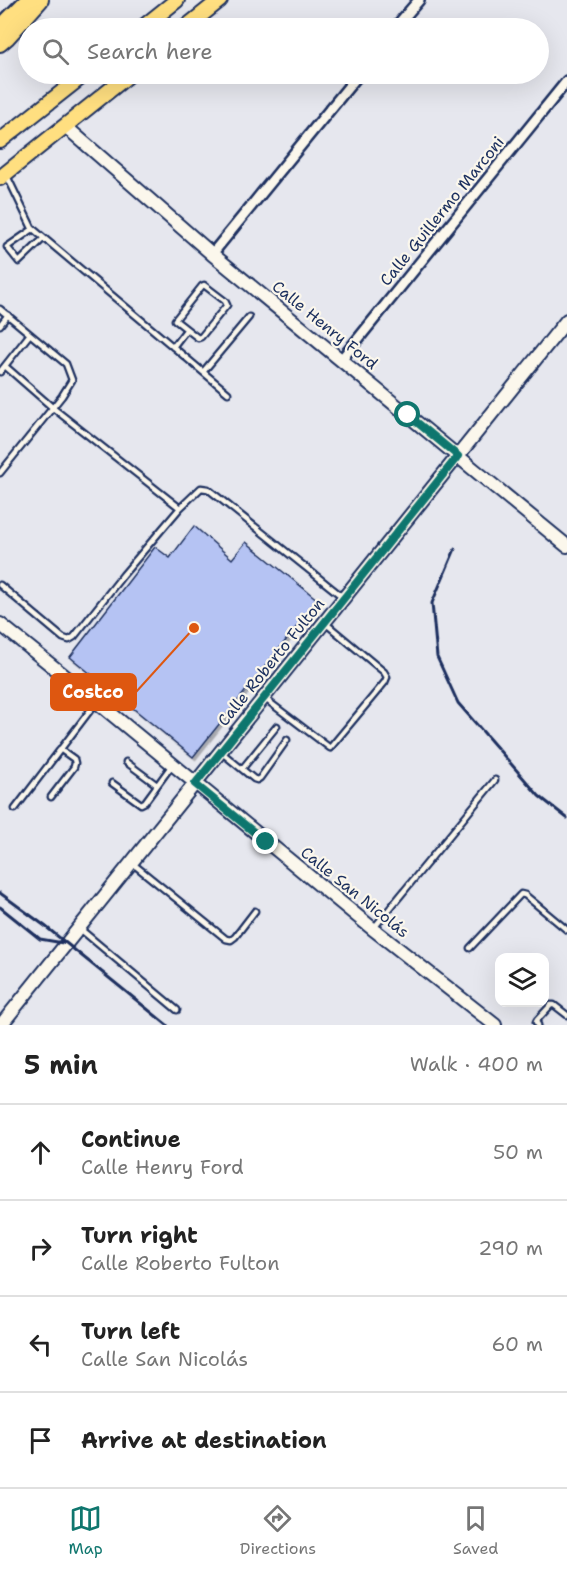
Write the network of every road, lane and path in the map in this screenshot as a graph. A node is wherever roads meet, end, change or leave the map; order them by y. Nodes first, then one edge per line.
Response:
1 (29, 0) edge
2 (40, 0) edge
3 (177, 0) edge
4 (220, 0) edge
5 (419, 0) edge
6 (24, 18) edge
7 (154, 18) edge
8 (198, 18) edge
9 (404, 18) edge
10 (18, 25) edge
11 (0, 29) edge
12 (0, 44) edge
13 (567, 81) edge
14 (72, 84) edge
15 (118, 84) edge
16 (351, 84) edge
17 (65, 126) junction
18 (0, 141) edge
19 (3, 176) edge
20 (33, 229) junction
21 (44, 238) junction
22 (212, 254) junction
23 (0, 309) edge
24 (8, 315) junction
25 (249, 317) dead end
26 (567, 320) edge
27 (0, 325) edge
28 (186, 330) junction
29 (30, 334) junction
30 (172, 347) junction
31 (340, 360) junction
32 (5, 366) junction
33 (0, 372) edge
34 (203, 372) junction
35 (228, 393) dead end
36 (53, 408) junction
37 (458, 456) junction
38 (0, 472) edge
39 (180, 508) junction
40 (567, 546) edge
41 (0, 585) edge
42 (344, 598) junction
43 (324, 622) junction
44 (2, 629) edge
45 (264, 698) junction
46 (97, 702) junction
47 (277, 726) dead end
48 (287, 740) dead end
49 (60, 749) junction
50 (220, 752) junction
51 (126, 762) dead end
52 (172, 765) junction
53 (242, 769) junction
54 (495, 780) dead end
55 (112, 783) dead end
56 (195, 784) junction
57 (157, 785) junction
58 (51, 797) dead end
59 (15, 809) dead end
60 (132, 863) junction
61 (255, 911) dead end
62 (79, 928) junction
63 (373, 929) junction
64 (567, 930) edge
65 (470, 948) dead end
66 (177, 1010) dead end
67 (567, 1015) edge
68 (1, 1025) edge
69 (495, 1025) edge
70 (538, 1025) edge

1 - 11 highway
2 - 6 main road
3 - 7 main road
4 - 8 main road
5 - 9 street
10 - 12 main road
13 - 31 street, Calle Guillermo Marconi
14 - 18 main road
15 - 17 main road
16 - 22 street
17 - 19 main road
17 - 22 street, Calle Henry Ford
19 - 20 lane
20 - 21 lane
20 - 21 lane
21 - 30 lane
22 - 31 street, Calle Henry Ford
23 - 24 lane
24 - 27 lane
24 - 29 lane
25 - 34 lane
26 - 37 street, Calle Roberto Fulton
28 - 28 lane
28 - 30 lane
29 - 32 lane
29 - 36 lane
30 - 34 lane
31 - 37 street, Calle Henry Ford
32 - 33 lane
32 - 36 lane
34 - 35 lane
36 - 38 lane
36 - 39 lane
37 - 40 street, Calle Henry Ford
37 - 42 street, Calle Roberto Fulton
39 - 41 lane
39 - 42 lane
42 - 43 street, Calle Roberto Fulton
43 - 45 street, Calle Roberto Fulton
43 - 45 lane
44 - 46 street, Calle San Nicolás
45 - 50 street, Calle Roberto Fulton
46 - 49 lane
46 - 52 street, Calle San Nicolás
47 - 53 lane
48 - 53 lane
49 - 58 lane
49 - 59 lane
50 - 53 lane
50 - 56 street, Calle Roberto Fulton
51 - 57 lane
52 - 56 street, Calle San Nicolás
52 - 57 lane
54 - 63 lane
55 - 57 lane
56 - 60 street, Calle Roberto Fulton
56 - 63 street, Calle San Nicolás
60 - 61 lane
60 - 62 street, Calle Roberto Fulton
62 - 66 lane
62 - 68 street, Calle Roberto Fulton
63 - 69 street, Calle San Nicolás
64 - 65 lane
67 - 70 lane

